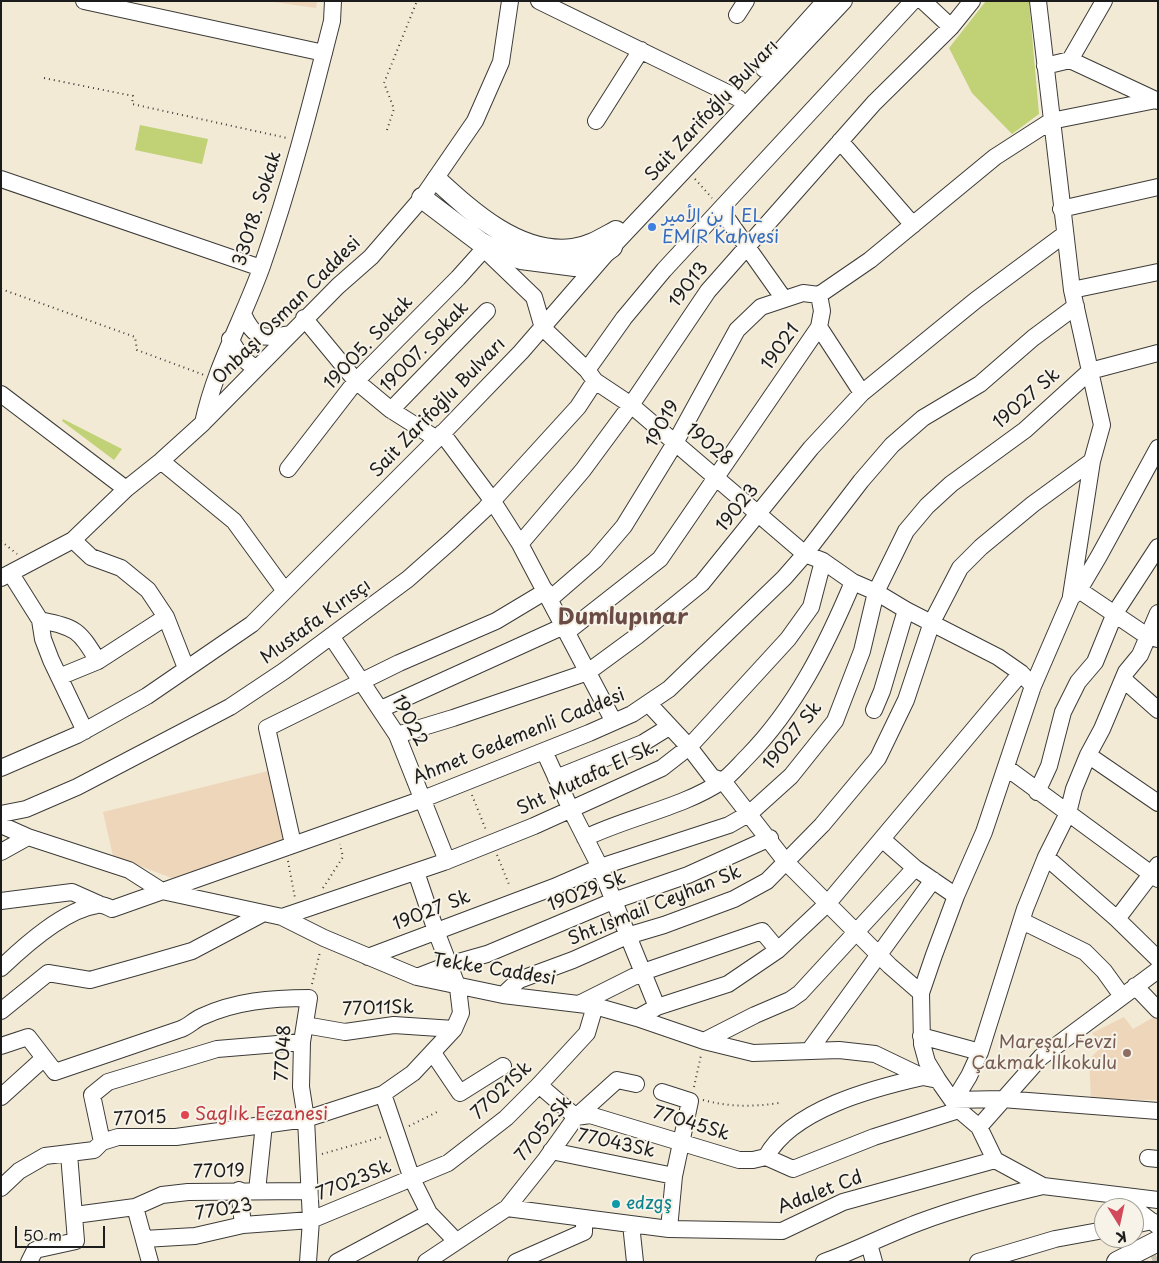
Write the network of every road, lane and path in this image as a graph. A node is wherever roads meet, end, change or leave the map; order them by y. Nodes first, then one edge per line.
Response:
1 (84, 1) edge
2 (333, 1) edge
3 (416, 1) edge
4 (510, 1) edge
5 (539, 1) edge
6 (825, 1) edge
7 (844, 1) edge
8 (913, 1) edge
9 (923, 1) edge
10 (972, 1) edge
11 (1038, 1) edge
12 (1104, 1) edge
13 (152, 9) edge
14 (951, 27) junction
15 (641, 50) junction
16 (324, 53) junction
17 (1070, 60) junction
18 (1045, 66) junction
19 (44, 78) dead end
20 (738, 98) junction
21 (1157, 101) edge
22 (596, 121) dead end
23 (1051, 121) junction
24 (387, 130) dead end
25 (840, 140) junction
26 (302, 141) junction
27 (686, 169) junction
28 (1, 180) edge
29 (437, 180) junction
30 (1158, 187) edge
31 (422, 198) junction
32 (1061, 209) junction
33 (721, 210) junction
34 (913, 225) junction
35 (1065, 234) junction
36 (614, 239) junction
37 (482, 246) junction
38 (746, 247) junction
39 (261, 268) junction
40 (1158, 272) edge
41 (1, 288) edge
42 (819, 295) junction
43 (784, 298) junction
44 (1074, 298) junction
45 (487, 312) dead end
46 (243, 314) junction
47 (304, 318) junction
48 (819, 327) junction
49 (543, 328) junction
50 (290, 334) junction
51 (230, 339) junction
52 (1158, 353) edge
53 (256, 369) junction
54 (1090, 370) junction
55 (591, 376) junction
56 (215, 380) junction
57 (356, 381) junction
58 (862, 393) junction
59 (1, 394) edge
60 (632, 405) junction
61 (391, 410) junction
62 (203, 423) junction
63 (440, 436) junction
64 (675, 443) junction
65 (1158, 448) edge
66 (161, 461) junction
67 (1092, 461) junction
68 (288, 469) dead end
69 (718, 477) junction
70 (126, 489) junction
71 (492, 500) junction
72 (759, 514) junction
73 (73, 540) junction
74 (1, 541) edge
75 (520, 544) junction
76 (1158, 547) edge
77 (805, 554) junction
78 (823, 561) junction
79 (30, 563) junction
80 (6, 576) edge
81 (853, 582) junction
82 (284, 591) junction
83 (876, 592) junction
84 (1075, 594) junction
85 (548, 595) junction
86 (906, 610) junction
87 (1115, 613) junction
88 (1158, 613) edge
89 (166, 617) junction
90 (40, 620) junction
91 (932, 622) junction
92 (565, 629) junction
93 (331, 636) junction
94 (1153, 637) edge
95 (98, 661) junction
96 (186, 668) junction
97 (588, 672) junction
98 (1021, 673) junction
99 (59, 677) junction
100 (1123, 679) junction
101 (362, 682) junction
102 (1033, 686) junction
103 (648, 703) junction
104 (381, 709) junction
105 (874, 710) dead end
106 (1158, 710) edge
107 (614, 722) junction
108 (670, 726) junction
109 (85, 730) junction
110 (397, 735) junction
111 (689, 747) junction
112 (544, 751) junction
113 (1088, 754) junction
114 (1, 768) edge
115 (1007, 768) junction
116 (556, 778) junction
117 (723, 781) junction
118 (1037, 792) junction
119 (422, 799) junction
120 (1158, 803) edge
121 (571, 810) junction
122 (750, 813) junction
123 (1068, 813) junction
124 (1, 814) edge
125 (1, 825) edge
126 (28, 837) junction
127 (585, 838) junction
128 (770, 838) junction
129 (882, 839) junction
130 (289, 846) junction
131 (1, 852) edge
132 (343, 857) dead end
133 (1046, 857) junction
134 (447, 861) junction
135 (786, 862) junction
136 (600, 867) junction
137 (915, 868) junction
138 (416, 872) junction
139 (1156, 873) edge
140 (933, 880) junction
141 (162, 892) junction
142 (956, 896) junction
143 (1, 901) edge
144 (613, 901) junction
145 (828, 903) junction
146 (98, 904) junction
147 (304, 911) junction
148 (262, 914) junction
149 (282, 917) junction
150 (1117, 919) junction
151 (1022, 921) junction
152 (436, 931) junction
153 (856, 932) junction
154 (627, 936) junction
155 (324, 938) junction
156 (778, 950) junction
157 (880, 955) junction
158 (368, 957) junction
159 (1158, 959) edge
160 (448, 965) junction
161 (1, 968) edge
162 (1158, 970) edge
163 (643, 972) junction
164 (417, 977) junction
165 (458, 988) junction
166 (1128, 991) junction
167 (921, 994) junction
168 (503, 995) junction
169 (309, 998) junction
170 (588, 1005) junction
171 (657, 1007) junction
172 (1158, 1010) edge
173 (1, 1011) edge
174 (637, 1018) junction
175 (305, 1025) junction
176 (454, 1029) junction
177 (922, 1036) junction
178 (704, 1041) junction
179 (302, 1042) junction
180 (1, 1046) edge
181 (809, 1051) junction
182 (980, 1052) junction
183 (432, 1053) junction
184 (43, 1059) junction
185 (503, 1066) dead end
186 (930, 1078) junction
187 (636, 1084) dead end
188 (539, 1085) junction
189 (662, 1092) dead end
190 (383, 1094) junction
191 (1, 1097) edge
192 (691, 1099) junction
193 (1002, 1099) junction
194 (779, 1103) dead end
195 (956, 1103) junction
196 (438, 1111) dead end
197 (1158, 1111) edge
198 (576, 1117) junction
199 (306, 1119) junction
200 (264, 1124) junction
201 (979, 1127) junction
202 (396, 1133) junction
203 (102, 1142) junction
204 (681, 1142) junction
205 (551, 1151) junction
206 (69, 1154) junction
207 (307, 1155) junction
208 (766, 1157) junction
209 (995, 1160) junction
210 (674, 1176) junction
211 (412, 1179) junction
212 (1043, 1186) junction
213 (1, 1188) edge
214 (239, 1190) junction
215 (257, 1191) junction
216 (308, 1191) junction
217 (1114, 1194) junction
218 (1158, 1200) edge
219 (135, 1207) junction
220 (507, 1208) junction
221 (429, 1214) junction
222 (75, 1215) junction
223 (584, 1218) junction
224 (311, 1220) junction
225 (1155, 1223) edge
226 (631, 1224) junction
227 (243, 1225) junction
228 (670, 1229) junction
229 (1094, 1232) edge
230 (144, 1239) junction
231 (456, 1241) junction
232 (1158, 1241) edge
233 (869, 1244) junction
234 (428, 1261) edge
235 (29, 1262) edge
236 (150, 1262) edge
237 (308, 1262) edge
238 (337, 1262) edge
239 (516, 1262) edge
240 (636, 1262) edge
241 (824, 1262) edge
242 (874, 1262) edge
243 (978, 1262) edge
244 (1117, 1262) edge

1 - 13 street
2 - 16 street, 33018. Sokak
3 - 24 path
4 - 29 street, Onbaşı Osman Caddesi
5 - 15 street
6 - 20 street, Sait Zarifoğlu Bulvarı
7 - 27 street, Sait Zarifoğlu Bulvarı
8 - 33 street, Mustafa Kırısçı
9 - 14 street
10 - 14 street, 19013
11 - 18 street
12 - 17 street
13 - 16 street
14 - 25 street, 19013
15 - 20 street
15 - 22 street
16 - 26 street, 33018. Sokak
17 - 18 street
17 - 21 street
18 - 23 street
19 - 26 path
20 - 36 street, Sait Zarifoğlu Bulvarı
21 - 23 street
23 - 32 street
23 - 34 street
25 - 34 street
25 - 38 street, 19013
26 - 39 street, 33018. Sokak
27 - 33 path
27 - 36 street, Sait Zarifoğlu Bulvarı
28 - 39 street
29 - 31 street, Onbaşı Osman Caddesi
29 - 36 main road
30 - 32 street
31 - 37 main road
31 - 47 street, Onbaşı Osman Caddesi
32 - 35 street
33 - 38 street
33 - 55 street, Mustafa Kırısçı
34 - 42 street
35 - 44 street
35 - 58 street, 19023
36 - 37 main road
36 - 49 street, Sait Zarifoğlu Bulvarı
37 - 49 street
37 - 57 street, 19005. Sokak
38 - 43 street
38 - 60 street, 19013
39 - 46 street, 33018. Sokak
40 - 44 street
41 - 56 path
42 - 43 street, 19019
42 - 48 street, 19021
43 - 64 street, 19019
44 - 54 street
44 - 77 street, Ahmet Gedemenli Caddesi
45 - 61 street, 19007. Sokak
46 - 50 street
46 - 51 street, 33018. Sokak
47 - 50 street, Onbaşı Osman Caddesi
47 - 57 street
48 - 58 street
48 - 69 street, 19021
49 - 55 street, 19028
49 - 63 street, Sait Zarifoğlu Bulvarı
50 - 53 street, Onbaşı Osman Caddesi
51 - 53 street
51 - 56 street, 33018. Sokak
52 - 54 street, 19027 Sk
53 - 62 street, Onbaşı Osman Caddesi
54 - 67 street
54 - 83 street, 19027 Sk
55 - 60 street, 19028
55 - 71 street, Mustafa Kırısçı
56 - 62 street, 33018. Sokak
57 - 61 street
57 - 68 street, 19005. Sokak
58 - 72 street, 19023
59 - 70 street
60 - 64 street, 19028
60 - 75 street, 19013
61 - 63 street
62 - 66 street, Onbaşı Osman Caddesi
63 - 71 street
63 - 82 street, Sait Zarifoğlu Bulvarı
64 - 69 street, 19028
64 - 85 street, 19019
65 - 84 street
66 - 70 street, Onbaşı Osman Caddesi
66 - 82 street
67 - 84 street
67 - 91 street, Sht.Ismail Ceyhan Sk
69 - 72 street, 19028
69 - 92 street, 19021
70 - 73 street, Onbaşı Osman Caddesi
71 - 75 street
71 - 93 street, Mustafa Kırısçı
72 - 77 street, 19028
72 - 97 street, 19023
73 - 79 street, Onbaşı Osman Caddesi
73 - 89 street
74 - 79 path
75 - 85 street
76 - 87 street
77 - 78 street, 19028
77 - 103 street, Ahmet Gedemenli Caddesi
78 - 81 street, 19028
78 - 111 street, Sht Mutafa El Sk.
79 - 80 street, Onbaşı Osman Caddesi
80 - 90 street
81 - 83 street, 19028
81 - 117 street
82 - 96 street, Sait Zarifoğlu Bulvarı
83 - 86 street, 19028
83 - 122 street, 19027 Sk
84 - 87 street
84 - 102 street
85 - 92 street
85 - 101 street, 19019
86 - 91 street, 19028
86 - 105 street
87 - 94 street
87 - 118 street
88 - 94 street
89 - 95 street
89 - 96 street
90 - 95 street
90 - 99 street
91 - 98 street, 19028
91 - 135 street, Sht.Ismail Ceyhan Sk
92 - 97 street
92 - 104 street, 19021
93 - 101 street, 19022
93 - 124 street, Mustafa Kırısçı
94 - 100 street
95 - 99 street
96 - 109 street, Sait Zarifoğlu Bulvarı
97 - 107 street
97 - 110 street, 19023
98 - 102 street, 19028
98 - 129 street
99 - 109 street
100 - 106 street
100 - 113 street
101 - 104 street, 19022
101 - 130 street, 19019
102 - 115 street
103 - 107 street, Ahmet Gedemenli Caddesi
103 - 108 street
104 - 110 street, 19022
107 - 112 street, Ahmet Gedemenli Caddesi
108 - 111 street
108 - 116 street
109 - 114 street, Sait Zarifoğlu Bulvarı
110 - 119 street, 19022
111 - 117 street
111 - 121 street, Sht Mutafa El Sk.
112 - 116 street
112 - 119 street, Ahmet Gedemenli Caddesi
113 - 120 street
113 - 123 street
115 - 118 street
115 - 142 street
116 - 121 street
117 - 122 street
117 - 127 street
118 - 123 street
119 - 130 street, Ahmet Gedemenli Caddesi
119 - 134 street, 19022
121 - 127 street
121 - 134 street, Sht Mutafa El Sk.
122 - 128 street
122 - 136 street, 19027 Sk
123 - 133 street
123 - 139 street
125 - 126 street, Tekke Caddesi
126 - 131 street
126 - 141 street, Tekke Caddesi
127 - 136 street
128 - 135 street
128 - 144 street, 19029 Sk
129 - 137 street
129 - 145 street
130 - 141 street, Ahmet Gedemenli Caddesi
130 - 147 path
132 - 147 path
133 - 150 street
133 - 151 street
134 - 138 street, Sht Mutafa El Sk.
135 - 145 street
135 - 154 street, Sht.Ismail Ceyhan Sk
136 - 144 street
136 - 152 street, 19027 Sk
137 - 140 street
137 - 153 street
138 - 147 street, Sht Mutafa El Sk.
138 - 152 street
139 - 150 street
140 - 142 street
140 - 157 street
141 - 146 street, Ahmet Gedemenli Caddesi
141 - 148 street, Tekke Caddesi
142 - 167 street
143 - 146 street
144 - 154 street
144 - 160 street, 19029 Sk
145 - 153 street
145 - 156 street
146 - 161 street
147 - 149 street, Sht Mutafa El Sk.
148 - 149 street, Tekke Caddesi
148 - 173 street
149 - 155 street, Tekke Caddesi
150 - 159 street
151 - 166 street
151 - 182 street
152 - 158 street, 19027 Sk
152 - 160 street
153 - 157 street
153 - 178 street
154 - 163 street
154 - 168 street, Sht.Ismail Ceyhan Sk
155 - 158 street, Tekke Caddesi
155 - 169 path
156 - 163 street
156 - 171 street
157 - 167 street
157 - 181 street
158 - 164 street, Tekke Caddesi
160 - 164 street, 19029 Sk
160 - 165 street
162 - 166 street
163 - 170 street
163 - 171 street
164 - 165 street, Tekke Caddesi
165 - 168 street, Tekke Caddesi
165 - 176 street
166 - 172 street
166 - 193 street
167 - 177 street
168 - 170 street, Tekke Caddesi
169 - 175 street, 77048
169 - 184 street
170 - 174 street, Tekke Caddesi
170 - 188 street, 77021Sk
171 - 174 street
174 - 178 street, Tekke Caddesi
175 - 176 street, 77011Sk
175 - 179 street, 77048
176 - 183 street, 77015
177 - 182 street
177 - 186 street
178 - 181 street, Tekke Caddesi
178 - 192 path
179 - 199 street, 77048
179 - 203 street
180 - 184 street
181 - 186 street, Tekke Caddesi
182 - 195 street
183 - 185 street
183 - 190 street, 77015
184 - 191 street
186 - 195 street
186 - 208 street
187 - 198 street, 77052Sk
188 - 198 street
188 - 211 street, 77021Sk
189 - 192 street
190 - 199 street, 77015
190 - 202 street
192 - 194 path
192 - 204 street
193 - 195 street
193 - 197 street
193 - 201 street
195 - 201 street
195 - 208 street
196 - 202 path
198 - 204 street, 77045Sk
198 - 205 street, 77052Sk
199 - 200 street, 77015
199 - 207 street, 77048
200 - 203 street, 77015
200 - 215 street
201 - 209 street
202 - 207 path
202 - 211 street
203 - 206 street, 77015
204 - 208 street, 77045Sk
204 - 210 street
205 - 210 street, 77043Sk
205 - 220 street, 77052Sk
206 - 213 street, 77015
206 - 222 street
207 - 216 street, 77048
209 - 212 street
209 - 228 street, Adalet Cd
210 - 228 street
211 - 221 street
211 - 224 street, 77023Sk
212 - 217 street
212 - 233 street
214 - 215 street, 77019
214 - 219 street, 77019
214 - 227 street
215 - 216 street, 77019
216 - 224 street, 77048
217 - 218 street
217 - 225 street
219 - 222 street, 77019
219 - 230 street
220 - 223 street, Adalet Cd
220 - 231 street, 77052Sk
221 - 231 street
221 - 238 street
222 - 235 street
223 - 226 street, Adalet Cd
223 - 239 street
224 - 227 street, 77023
224 - 237 street, 77048
226 - 228 street, Adalet Cd
226 - 240 street
227 - 230 street, 77023
229 - 243 street
230 - 236 street
231 - 234 street, 77052Sk
232 - 244 main road
233 - 241 street
233 - 242 street

